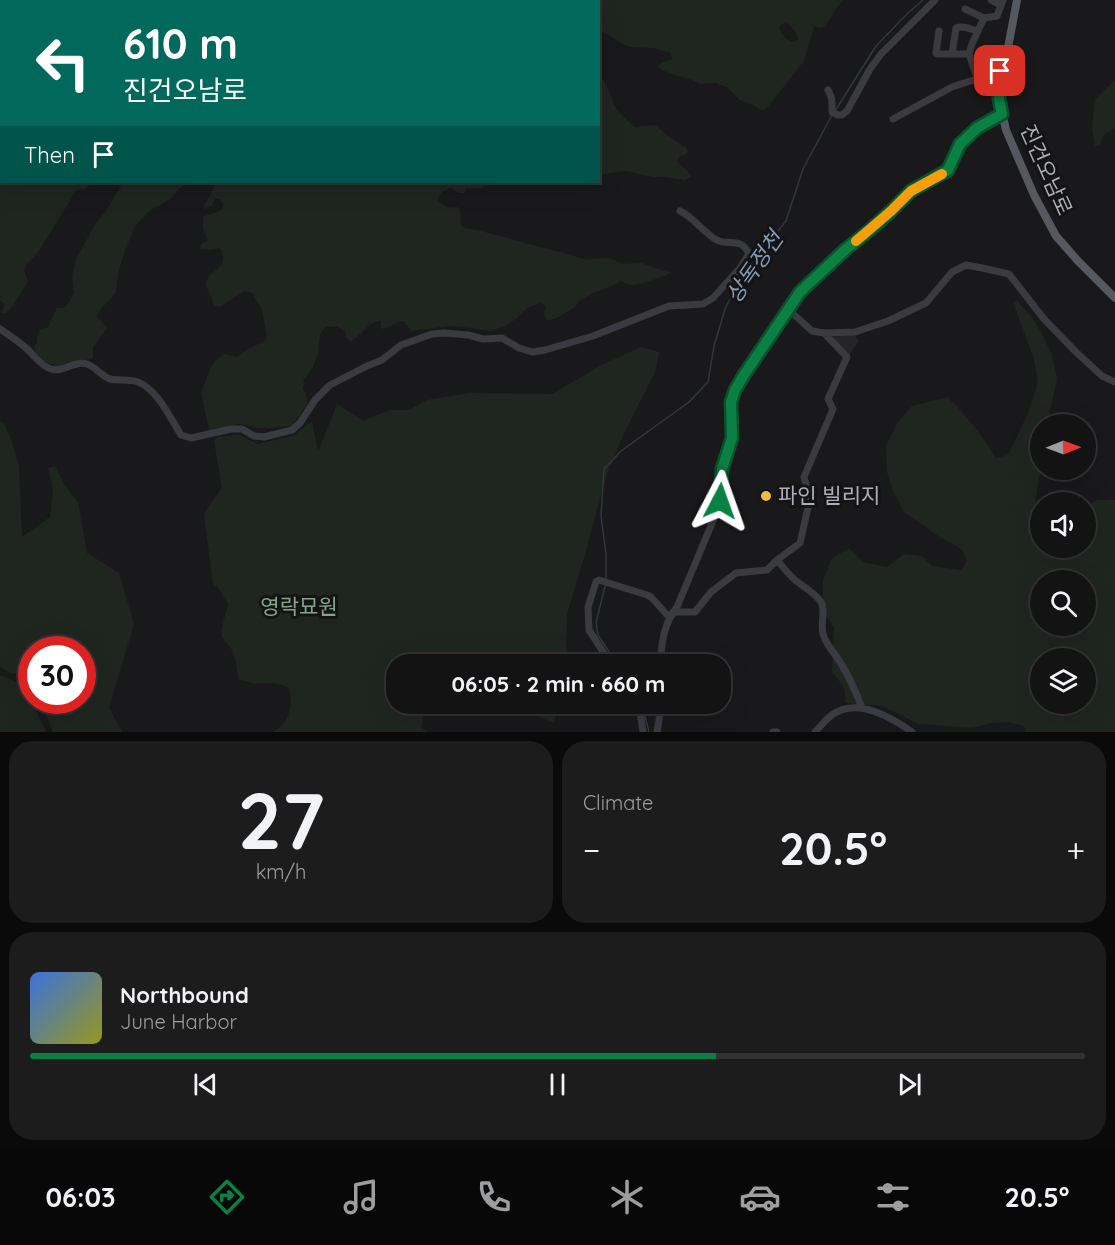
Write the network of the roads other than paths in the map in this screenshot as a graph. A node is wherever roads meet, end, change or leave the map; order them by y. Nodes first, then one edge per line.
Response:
1 (935, 0) edge
2 (991, 0) edge
3 (1017, 0) edge
4 (1002, 2) edge
5 (965, 9) dead end
6 (984, 18) junction
7 (939, 31) dead end
8 (977, 31) junction
9 (952, 54) junction
10 (969, 54) junction
11 (1000, 71) junction
12 (977, 78) junction
13 (828, 90) dead end
14 (1002, 114) junction
15 (893, 119) dead end
16 (680, 211) dead end
17 (1115, 298) edge
18 (789, 310) junction
19 (0, 329) edge
20 (824, 333) junction
21 (1115, 382) edge
22 (777, 560) junction
23 (671, 614) junction
24 (605, 654) edge
25 (661, 654) edge
26 (862, 708) junction
27 (640, 714) edge
28 (660, 714) edge
29 (643, 732) edge
30 (657, 732) edge
31 (815, 732) edge
32 (912, 732) edge

1 - 13 street
2 - 4 street
3 - 11 main road, 진건오남로
4 - 6 street
5 - 6 street
6 - 8 street
7 - 9 street
8 - 9 street
8 - 10 street
9 - 10 street
10 - 12 street
11 - 12 street
11 - 14 main road, 진건오남로
12 - 15 street
14 - 17 main road, 진건오남로
14 - 18 street
16 - 19 street
18 - 20 street
18 - 23 street
20 - 21 street
20 - 22 street
22 - 23 street
22 - 26 street
23 - 24 street
23 - 25 street
26 - 31 street
26 - 32 street
27 - 29 street
28 - 30 street

